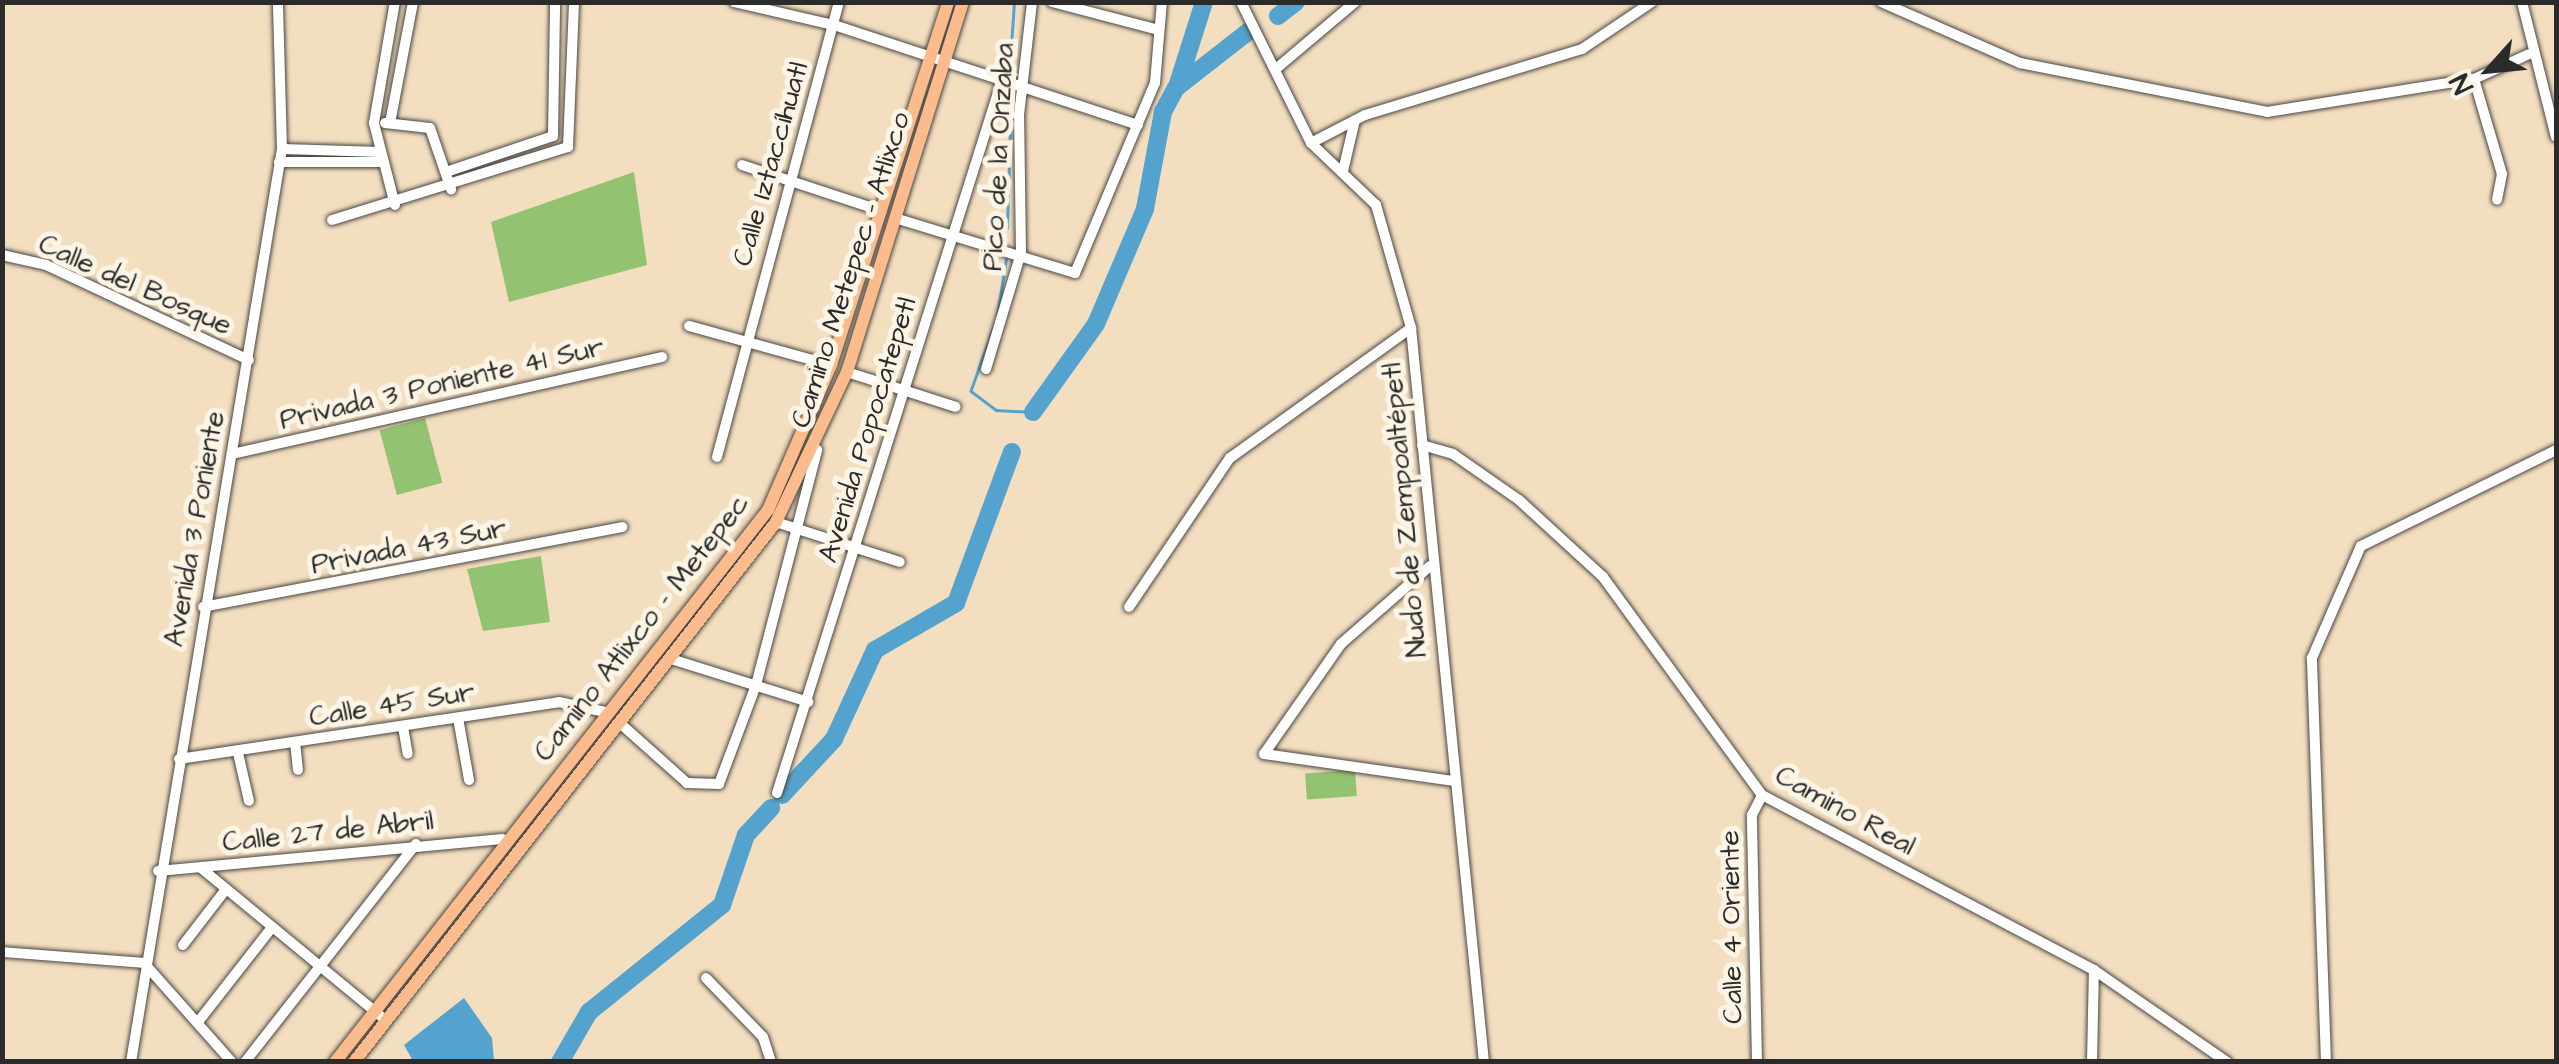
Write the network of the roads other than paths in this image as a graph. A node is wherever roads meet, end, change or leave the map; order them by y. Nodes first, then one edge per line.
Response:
1 (278, 2) edge
2 (394, 2) edge
3 (413, 2) edge
4 (554, 2) edge
5 (574, 2) edge
6 (734, 2) edge
7 (839, 2) edge
8 (948, 2) edge
9 (963, 2) edge
10 (1032, 2) edge
11 (1052, 2) edge
12 (1162, 2) edge
13 (1241, 2) edge
14 (1355, 2) edge
15 (1652, 2) edge
16 (1882, 2) edge
17 (2522, 2) edge
18 (834, 25) junction
19 (1154, 29) junction
20 (2530, 54) junction
21 (931, 58) junction
22 (945, 62) junction
23 (1277, 68) junction
24 (2474, 79) junction
25 (1002, 80) junction
26 (1022, 89) junction
27 (1356, 120) junction
28 (374, 124) junction
29 (390, 124) junction
30 (1138, 125) junction
31 (2556, 136) edge
32 (1311, 144) junction
33 (282, 149) junction
34 (382, 158) junction
35 (279, 162) junction
36 (742, 165) dead end
37 (1344, 171) junction
38 (446, 172) junction
39 (788, 181) junction
40 (451, 188) junction
41 (2498, 200) dead end
42 (394, 205) junction
43 (882, 210) junction
44 (898, 219) junction
45 (332, 220) dead end
46 (950, 236) junction
47 (1021, 253) junction
48 (2, 256) edge
49 (689, 326) dead end
50 (1411, 328) junction
51 (746, 338) junction
52 (662, 357) dead end
53 (249, 360) junction
54 (830, 365) junction
55 (986, 369) dead end
56 (847, 372) junction
57 (906, 391) junction
58 (956, 407) dead end
59 (1422, 445) junction
60 (817, 450) junction
61 (2556, 450) edge
62 (232, 454) junction
63 (717, 457) dead end
64 (776, 522) junction
65 (622, 527) dead end
66 (800, 528) junction
67 (855, 548) junction
68 (900, 562) dead end
69 (1430, 566) junction
70 (203, 607) junction
71 (1129, 607) dead end
72 (670, 659) junction
73 (756, 685) junction
74 (808, 702) junction
75 (610, 713) junction
76 (458, 718) junction
77 (403, 727) junction
78 (625, 727) junction
79 (295, 742) junction
80 (238, 753) junction
81 (408, 754) dead end
82 (179, 758) junction
83 (298, 770) dead end
84 (469, 780) dead end
85 (1453, 781) junction
86 (776, 793) dead end
87 (1762, 794) junction
88 (250, 801) dead end
89 (503, 839) junction
90 (416, 844) junction
91 (201, 868) junction
92 (158, 871) junction
93 (223, 892) junction
94 (446, 912) junction
95 (459, 923) junction
96 (270, 930) junction
97 (183, 946) dead end
98 (2, 952) edge
99 (144, 963) junction
100 (318, 969) junction
101 (2094, 970) junction
102 (706, 978) dead end
103 (371, 1009) junction
104 (384, 1019) junction
105 (198, 1022) junction
106 (131, 1062) edge
107 (232, 1062) edge
108 (245, 1062) edge
109 (335, 1062) edge
110 (354, 1062) edge
111 (771, 1062) edge
112 (1484, 1062) edge
113 (1757, 1062) edge
114 (2092, 1062) edge
115 (2227, 1062) edge
116 (2326, 1062) edge

1 - 33 street, Avenida 3 Poniente
2 - 28 street
3 - 29 street
4 - 38 street
5 - 40 street
6 - 18 street
7 - 18 street, Calle Iztaccíhuatl
8 - 21 main road, Camino Atlixco - Metepec
9 - 22 main road, Camino Metepec - Atlixco
10 - 26 street, Pico de la Onzaba
11 - 19 street
12 - 19 street
13 - 23 street, Nudo de Zempoaltépetl
14 - 23 street
15 - 27 street
16 - 24 street
17 - 20 street
18 - 21 street
18 - 39 street, Calle Iztaccíhuatl
19 - 30 street
20 - 24 street
20 - 31 street
21 - 22 street
21 - 43 main road, Camino Atlixco - Metepec
22 - 25 street
22 - 44 main road, Camino Metepec - Atlixco
23 - 32 street, Nudo de Zempoaltépetl
24 - 41 street
25 - 26 street
25 - 46 street, Avenida Popocatepetl
26 - 30 street
26 - 47 street, Pico de la Onzaba
27 - 32 street
27 - 37 street
28 - 29 street
28 - 34 street
29 - 38 street
30 - 47 street
32 - 37 street, Nudo de Zempoaltépetl
33 - 34 street
33 - 35 street, Avenida 3 Poniente
34 - 35 street
34 - 42 street
35 - 53 street, Avenida 3 Poniente
36 - 39 street
37 - 50 street, Nudo de Zempoaltépetl
38 - 40 street
39 - 43 street
39 - 51 street, Calle Iztaccíhuatl
40 - 42 street
42 - 45 street
43 - 54 main road, Camino Atlixco - Metepec
44 - 46 street
44 - 56 main road, Camino Metepec - Atlixco
46 - 47 street
46 - 57 street, Avenida Popocatepetl
47 - 55 street, Pico de la Onzaba
48 - 53 street, Calle del Bosque
49 - 51 street
50 - 59 street, Nudo de Zempoaltépetl
50 - 71 street
51 - 54 street
51 - 63 street, Calle Iztaccíhuatl
52 - 62 street, Privada 3 Poniente 41 Sur
53 - 62 street, Avenida 3 Poniente
54 - 75 main road, Camino Atlixco - Metepec
56 - 57 street
56 - 60 main road, Camino Metepec - Atlixco
57 - 58 street
57 - 67 street, Avenida Popocatepetl
59 - 69 street, Nudo de Zempoaltépetl
59 - 87 street, Camino Real
60 - 64 main road, Camino Metepec - Atlixco
60 - 66 street
61 - 116 street
62 - 70 street, Avenida 3 Poniente
64 - 66 street
64 - 72 main road, Camino Metepec - Atlixco
65 - 70 street, Privada 43 Sur
66 - 67 street
66 - 73 street
67 - 68 street
67 - 74 street, Avenida Popocatepetl
69 - 85 street, Nudo de Zempoaltépetl
69 - 85 street
70 - 82 street, Avenida 3 Poniente
72 - 73 street
72 - 78 main road, Camino Metepec - Atlixco
73 - 74 street
73 - 78 street
74 - 86 street, Avenida Popocatepetl
75 - 76 street, Calle 45 Sur
75 - 89 main road, Camino Atlixco - Metepec
76 - 77 street, Calle 45 Sur
76 - 84 street
77 - 79 street, Calle 45 Sur
77 - 81 street
78 - 95 main road, Camino Metepec - Atlixco
79 - 80 street, Calle 45 Sur
79 - 83 street
80 - 82 street, Calle 45 Sur
80 - 88 street
82 - 92 street, Avenida 3 Poniente
85 - 112 street, Nudo de Zempoaltépetl
87 - 101 street, Camino Real
87 - 113 street, Calle 4 Oriente
89 - 90 street, Calle 27 de Abril
89 - 94 main road, Camino Atlixco - Metepec
90 - 91 street, Calle 27 de Abril
90 - 100 street
91 - 92 street, Calle 27 de Abril
91 - 93 street
92 - 99 street, Avenida 3 Poniente
93 - 96 street
93 - 97 street
94 - 95 main road
94 - 103 main road, Camino Atlixco - Metepec
95 - 104 main road, Camino Metepec - Atlixco
96 - 100 street
96 - 105 street
98 - 99 street
99 - 105 street
99 - 106 street, Avenida 3 Poniente
100 - 103 street
100 - 108 street
101 - 114 street
101 - 115 street, Camino Real
102 - 111 street
103 - 104 street
103 - 109 main road, Camino Atlixco - Metepec
104 - 110 main road, Camino Metepec - Atlixco
105 - 107 street

